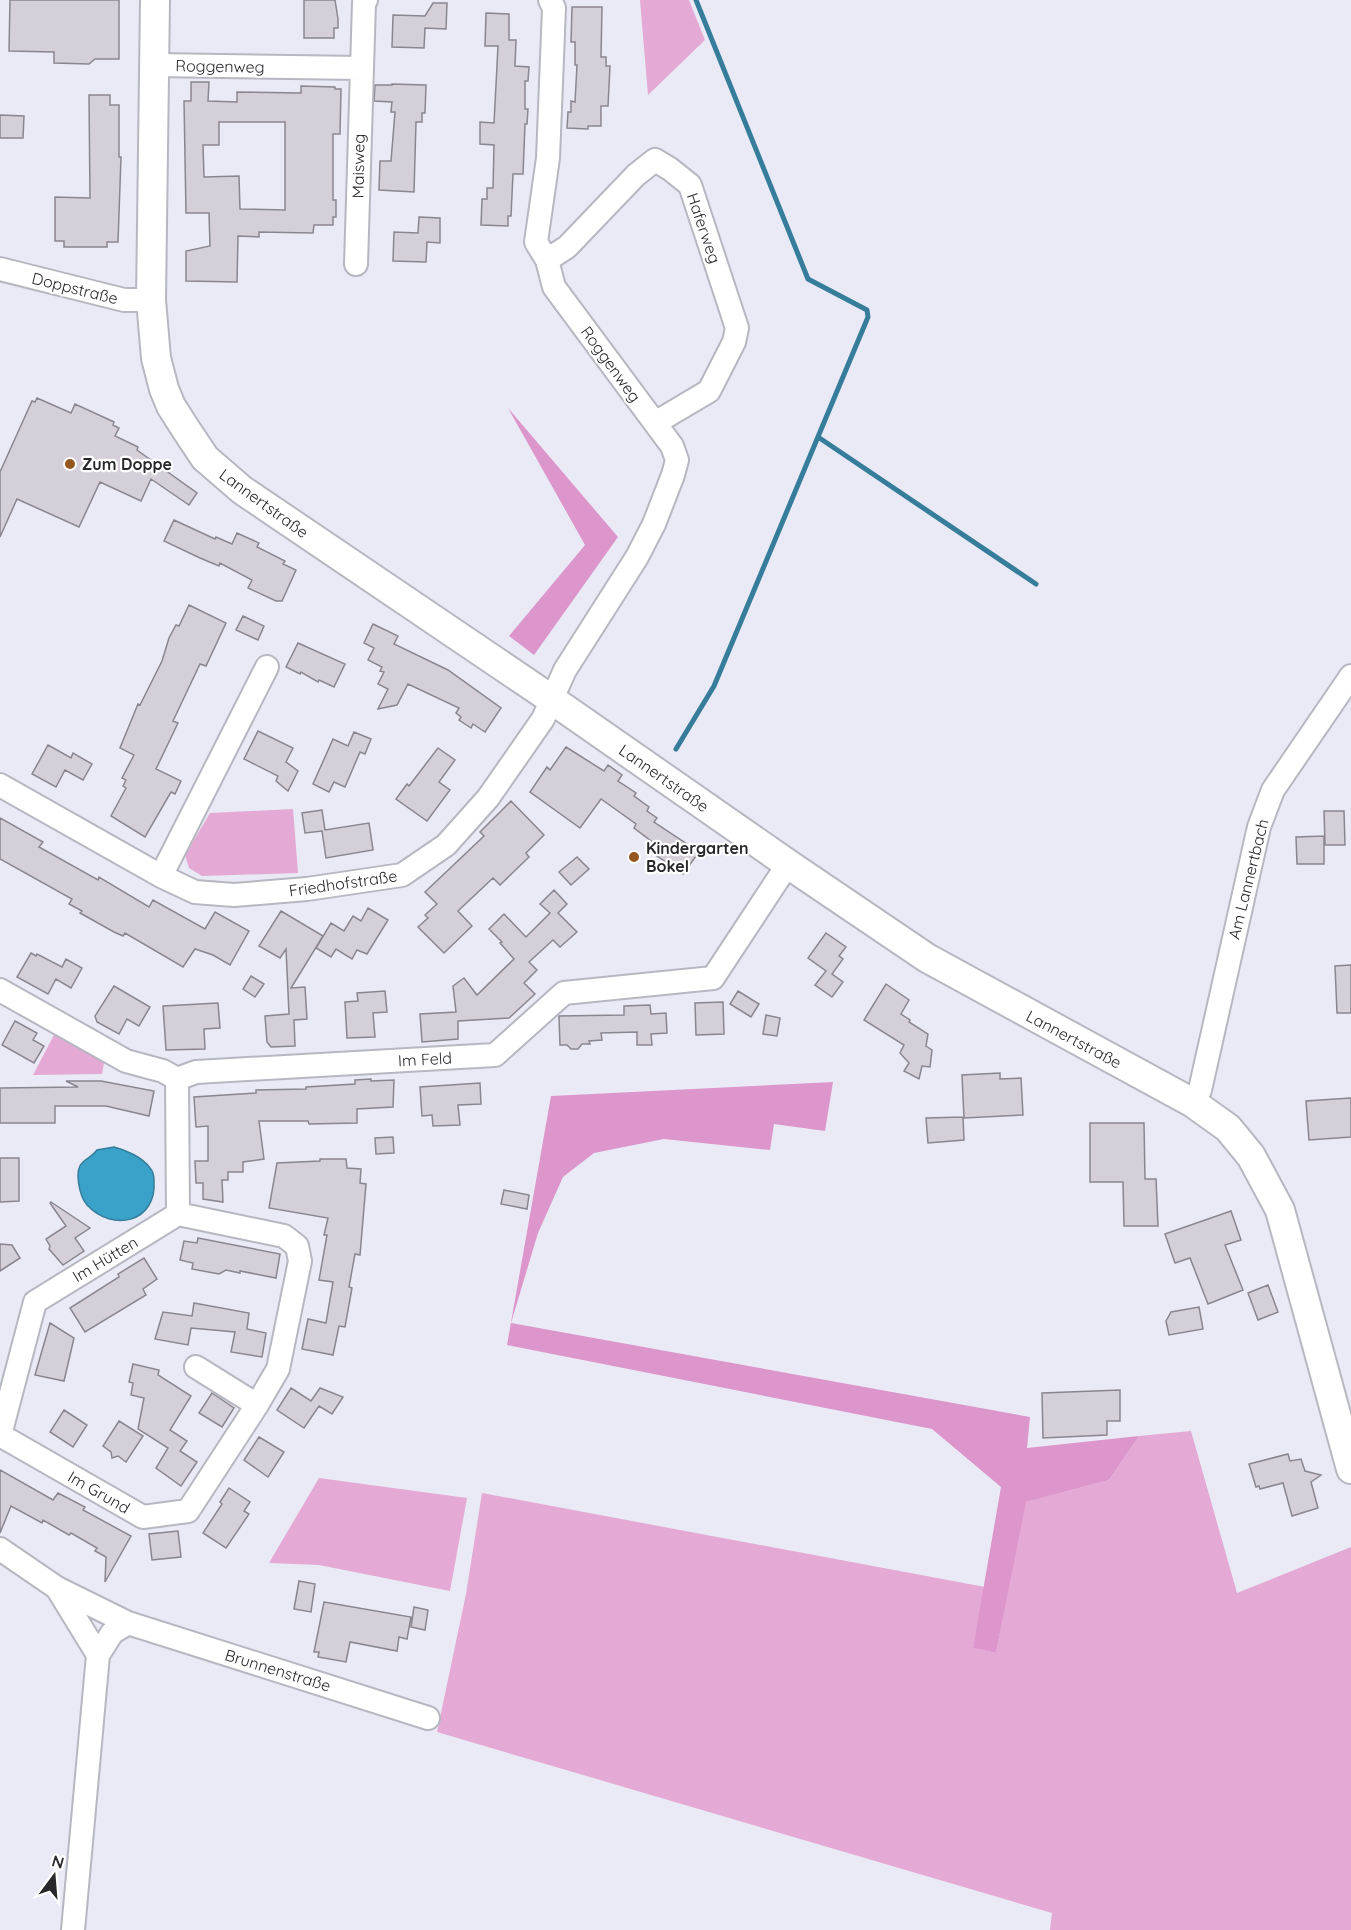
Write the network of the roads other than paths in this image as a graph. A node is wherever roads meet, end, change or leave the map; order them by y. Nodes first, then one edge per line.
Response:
1 (155, 0) edge
2 (366, 0) edge
3 (550, 0) edge
4 (154, 65) junction
5 (361, 68) junction
6 (547, 260) junction
7 (356, 264) dead end
8 (0, 268) edge
9 (151, 300) junction
10 (655, 423) junction
11 (267, 667) dead end
12 (1351, 676) edge
13 (551, 699) junction
14 (0, 785) edge
15 (788, 864) junction
16 (161, 876) junction
17 (0, 990) edge
18 (177, 1079) junction
19 (1193, 1103) junction
20 (178, 1214) junction
21 (196, 1367) dead end
22 (256, 1406) junction
23 (0, 1435) edge
24 (1351, 1466) edge
25 (0, 1549) edge
26 (57, 1588) junction
27 (128, 1623) junction
28 (98, 1655) junction
29 (428, 1718) dead end
30 (74, 1930) edge

1 - 4 street, Lannertstraße
2 - 5 street
3 - 6 street, Roggenweg
4 - 5 street, Roggenweg
4 - 9 street, Lannertstraße
5 - 7 street, Maisweg
6 - 10 street, Roggenweg
6 - 10 street, Haferweg
8 - 9 street, Doppstraße
9 - 13 street, Lannertstraße
10 - 13 street, Roggenweg
11 - 16 street
12 - 19 street, Am Lannertbach
13 - 15 street, Lannertstraße
13 - 16 street, Friedhofstraße
14 - 16 street, Friedhofstraße
15 - 18 street, Im Feld
15 - 19 street, Lannertstraße
17 - 18 street
18 - 20 street
19 - 24 street, Lannertstraße
20 - 22 street, Im Grund
20 - 23 street, Im Hütten
21 - 22 street
22 - 23 street, Im Grund
25 - 26 street, Brunnenstraße
26 - 27 street, Brunnenstraße
26 - 28 street, Brunnenstraße
27 - 28 street
27 - 29 street, Brunnenstraße
28 - 30 street

